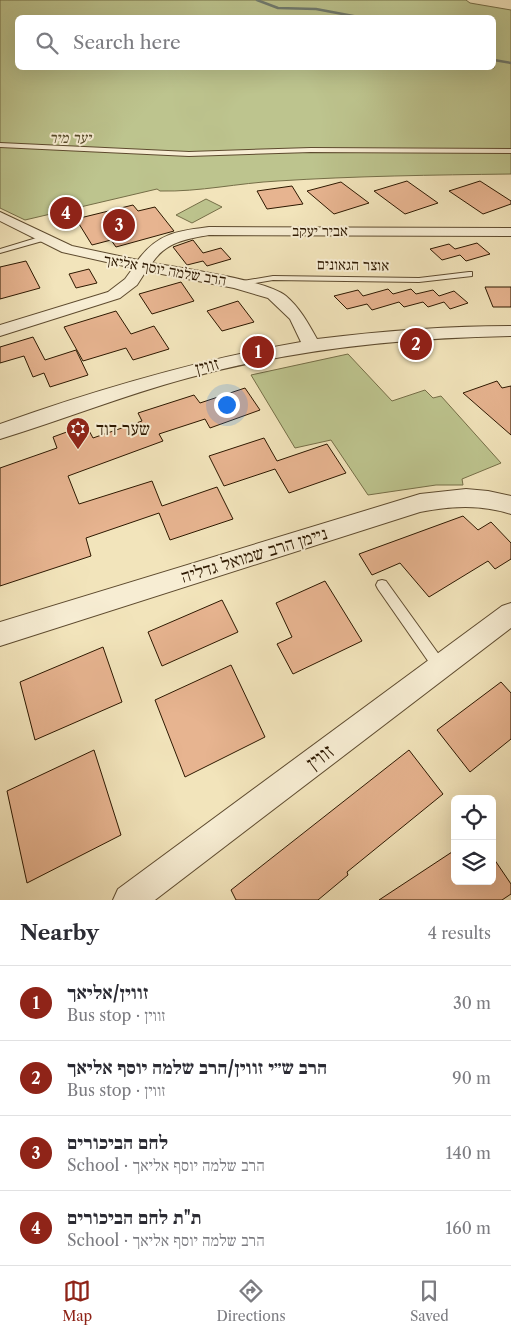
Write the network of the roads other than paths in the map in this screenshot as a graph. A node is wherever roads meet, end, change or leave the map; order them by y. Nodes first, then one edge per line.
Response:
1 (0, 145) edge
2 (511, 151) edge
3 (0, 217) edge
4 (511, 232) edge
5 (43, 238) junction
6 (0, 251) edge
7 (142, 266) junction
8 (469, 274) dead end
9 (238, 284) junction
10 (0, 331) edge
11 (511, 331) edge
12 (311, 344) junction
13 (0, 432) edge
14 (511, 505) edge
15 (382, 585) dead end
16 (511, 614) edge
17 (0, 634) edge
18 (440, 667) junction
19 (129, 900) edge

1 - 2 lane
3 - 5 street, הרב שלמה יוסף אליאך
4 - 7 street, אביר יעקב
5 - 6 lane
5 - 7 street, הרב שלמה יוסף אליאך
7 - 9 street, הרב שלמה יוסף אליאך
7 - 10 street, אביר יעקב
8 - 9 lane, אוצר הגאונים
9 - 12 street, הרב שלמה יוסף אליאך
11 - 12 street, זווין
12 - 13 street, זווין
14 - 17 street, ניימן הרב שמואל גדליה
15 - 18 lane
16 - 18 street, זווין
18 - 19 street, זווין

